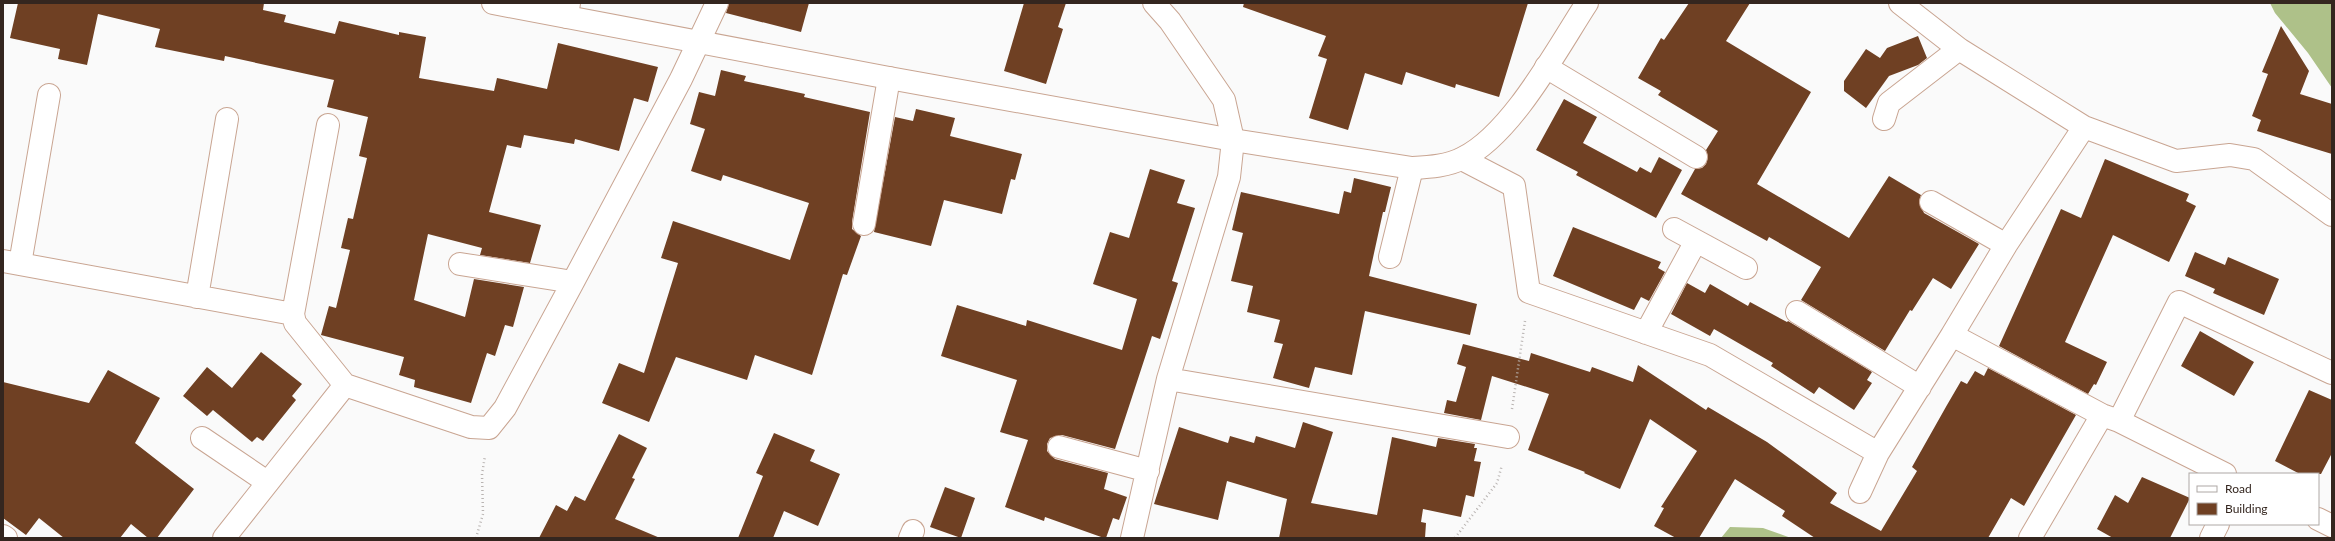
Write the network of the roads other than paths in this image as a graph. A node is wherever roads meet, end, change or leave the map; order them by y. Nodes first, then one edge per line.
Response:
1 (493, 3) edge
2 (717, 3) edge
3 (1154, 3) edge
4 (1587, 3) edge
5 (1900, 3) edge
6 (568, 10) edge
7 (699, 41) junction
8 (1959, 49) junction
9 (1546, 67) junction
10 (890, 78) junction
11 (49, 95) dead end
12 (227, 119) dead end
13 (1884, 119) dead end
14 (328, 125) dead end
15 (2084, 127) junction
16 (1233, 140) junction
17 (1696, 157) dead end
18 (1462, 159) junction
19 (1412, 168) junction
20 (1931, 202) dead end
21 (2332, 215) edge
22 (864, 224) dead end
23 (1674, 230) dead end
24 (1696, 241) junction
25 (2006, 245) junction
26 (1390, 257) dead end
27 (11, 263) edge
28 (460, 264) dead end
29 (1746, 268) dead end
30 (573, 282) junction
31 (197, 297) junction
32 (1797, 312) dead end
33 (293, 314) junction
34 (1646, 333) junction
35 (1952, 335) junction
36 (2332, 373) edge
37 (1168, 379) junction
38 (345, 384) junction
39 (1920, 387) junction
40 (2111, 418) junction
41 (1508, 437) dead end
42 (202, 438) dead end
43 (1059, 447) dead end
44 (1878, 453) junction
45 (1148, 471) junction
46 (2223, 473) edge
47 (267, 482) junction
48 (1860, 492) dead end
49 (2319, 520) edge
50 (2218, 525) edge
51 (2332, 526) edge
52 (3, 536) edge
53 (6, 538) edge
54 (224, 538) edge
55 (1132, 538) edge
56 (2030, 538) edge
57 (2211, 538) edge

1 - 6 street
2 - 7 street
3 - 16 street
4 - 9 street
5 - 8 street
6 - 7 street
7 - 10 street
7 - 30 street
8 - 13 street
8 - 15 street
9 - 17 street
9 - 18 street
10 - 16 street
10 - 22 street
11 - 27 street
12 - 31 street
14 - 33 street
15 - 21 street
15 - 25 street
16 - 19 street
16 - 37 street
18 - 19 street
18 - 34 street
19 - 26 street
20 - 25 street
23 - 24 street
24 - 29 street
24 - 34 street
25 - 35 street
27 - 31 street
28 - 30 street
30 - 38 street
31 - 33 street
32 - 39 street
33 - 38 street
34 - 44 street
35 - 39 street
35 - 40 street
36 - 40 street
37 - 41 street
37 - 45 street
38 - 47 street
39 - 44 street
40 - 46 street
40 - 56 street
42 - 47 street
43 - 45 street
44 - 48 street
45 - 55 street
47 - 54 street
49 - 51 street
50 - 57 street
52 - 53 street

